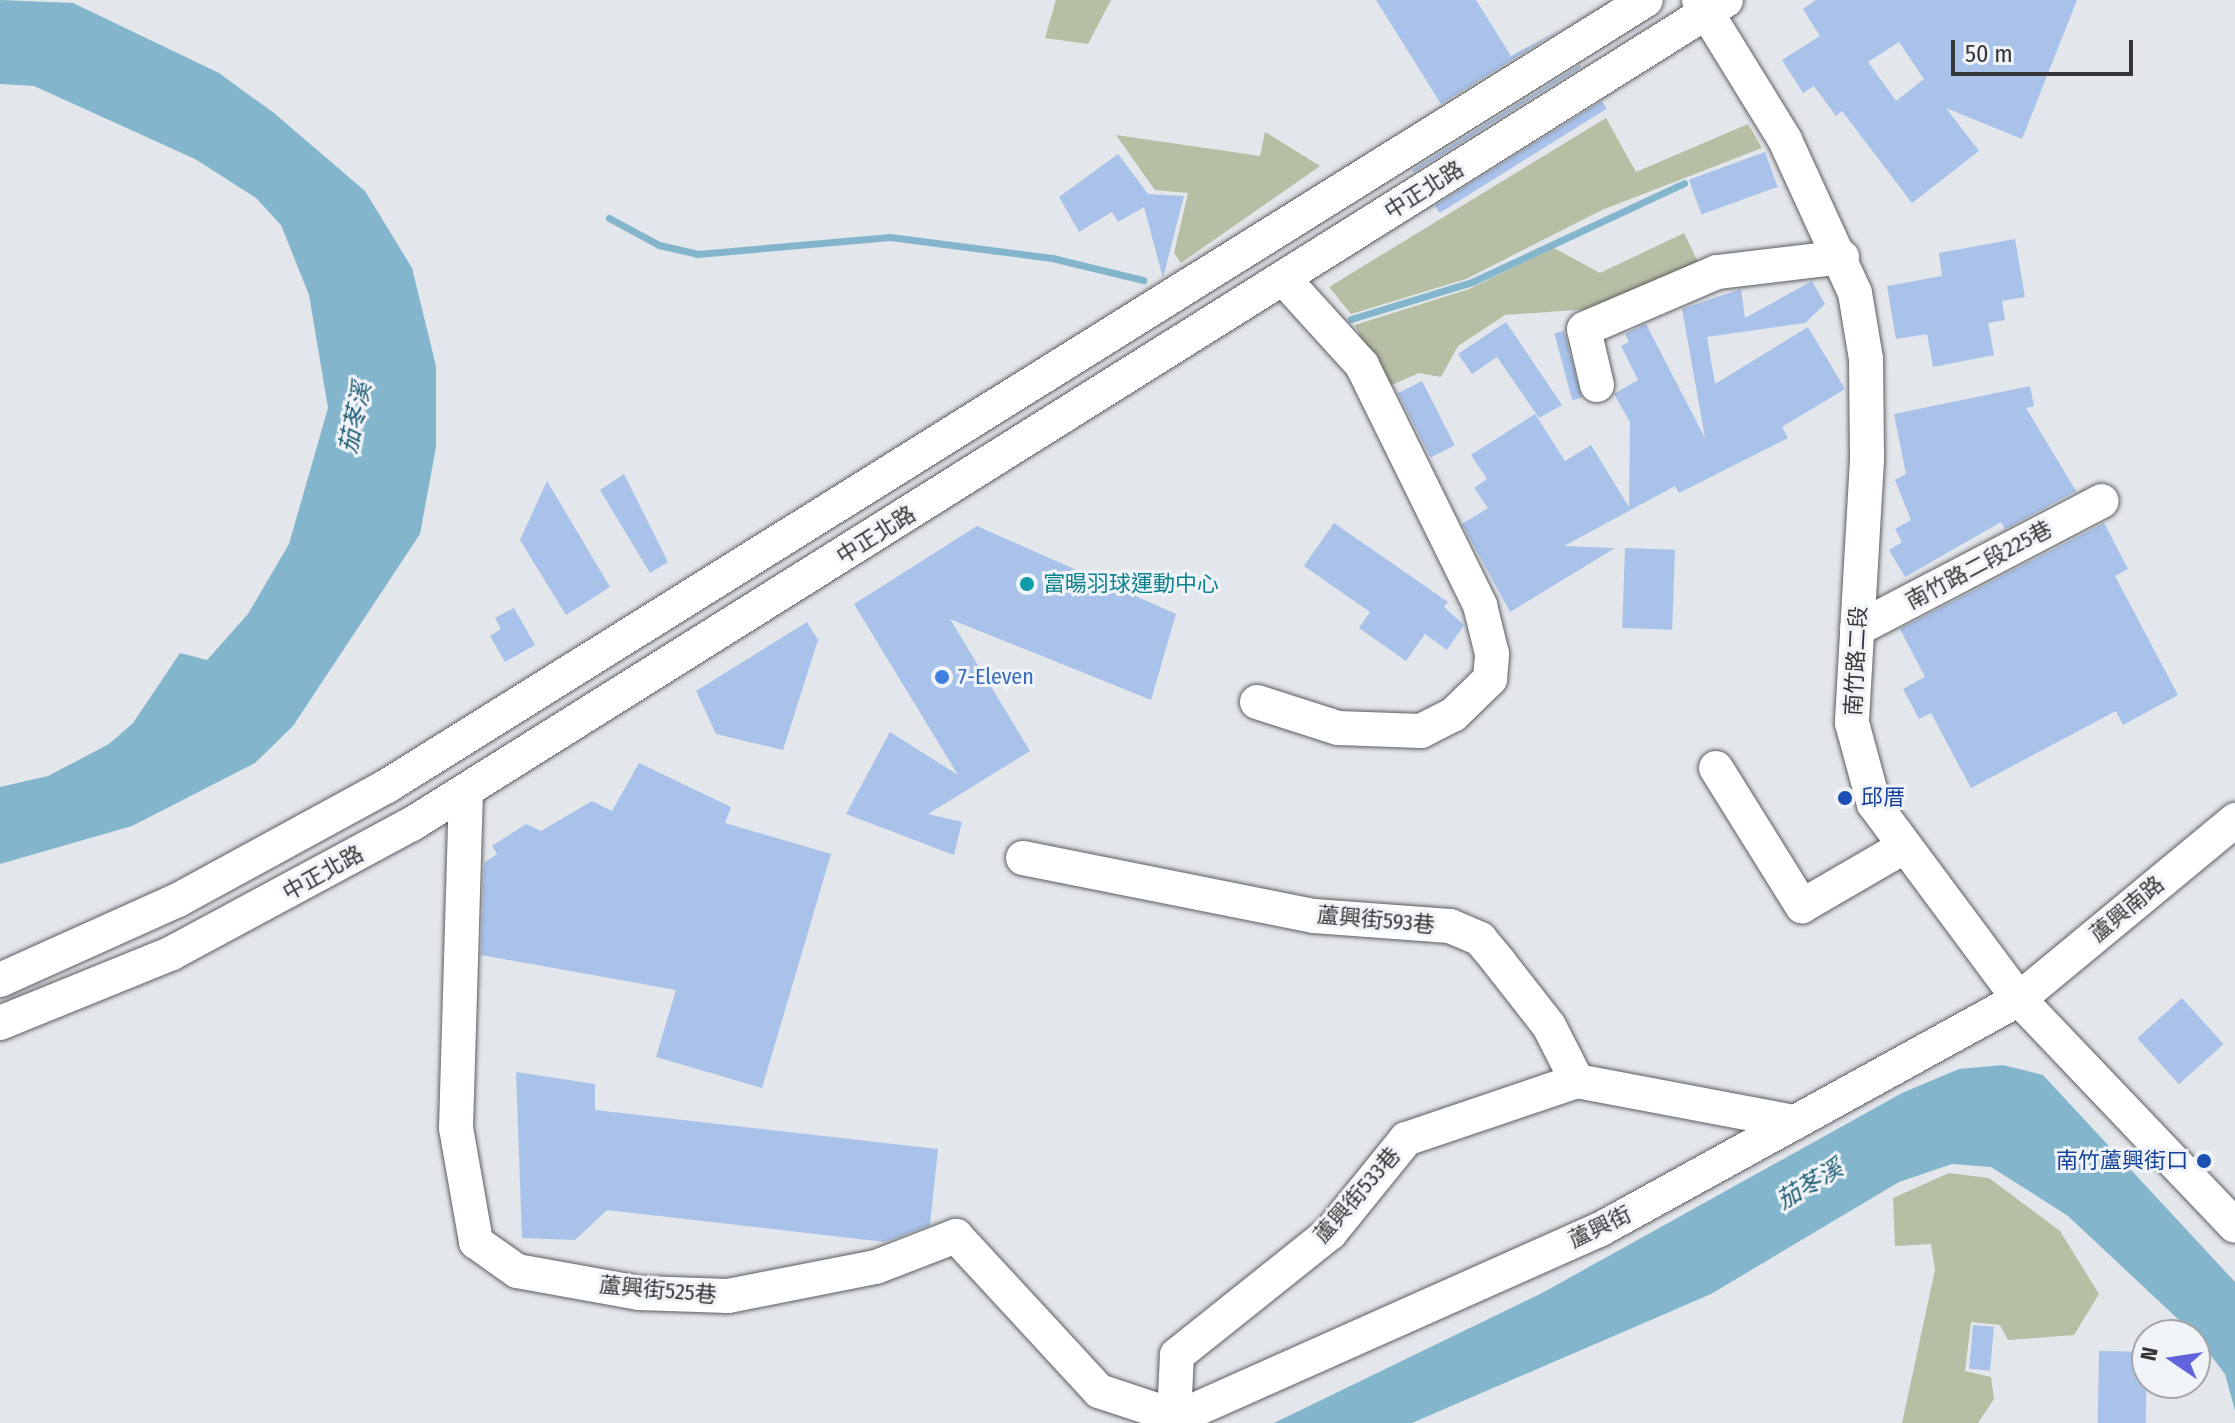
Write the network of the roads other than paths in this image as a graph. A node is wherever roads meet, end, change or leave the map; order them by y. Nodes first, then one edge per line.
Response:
1 (1646, 0) edge
2 (1711, 4) edge
3 (1842, 257) junction
4 (1284, 279) junction
5 (1597, 385) dead end
6 (2102, 501) dead end
7 (1857, 629) junction
8 (1257, 702) dead end
9 (1716, 768) dead end
10 (466, 791) junction
11 (2235, 820) edge
12 (1902, 848) junction
13 (1023, 858) dead end
14 (0, 980) edge
15 (2019, 999) junction
16 (0, 1023) edge
17 (1577, 1081) junction
18 (1795, 1122) junction
19 (2235, 1226) edge
20 (1170, 1420) edge

1 - 14 street, 中正北路
2 - 3 street, 南竹路二段
2 - 4 street, 中正北路
3 - 5 street
3 - 7 street, 南竹路二段
4 - 8 street
4 - 10 street, 中正北路
6 - 7 street, 南竹路二段225巷
7 - 12 street, 南竹路二段
9 - 12 street
10 - 16 street, 中正北路
10 - 20 street, 蘆興街525巷
11 - 15 street, 蘆興南路
12 - 15 street, 南竹路二段
13 - 17 street, 蘆興街593巷
15 - 18 street, 蘆興街
15 - 19 street, 南竹路二段
17 - 18 street
17 - 20 street, 蘆興街533巷
18 - 20 street, 蘆興街

